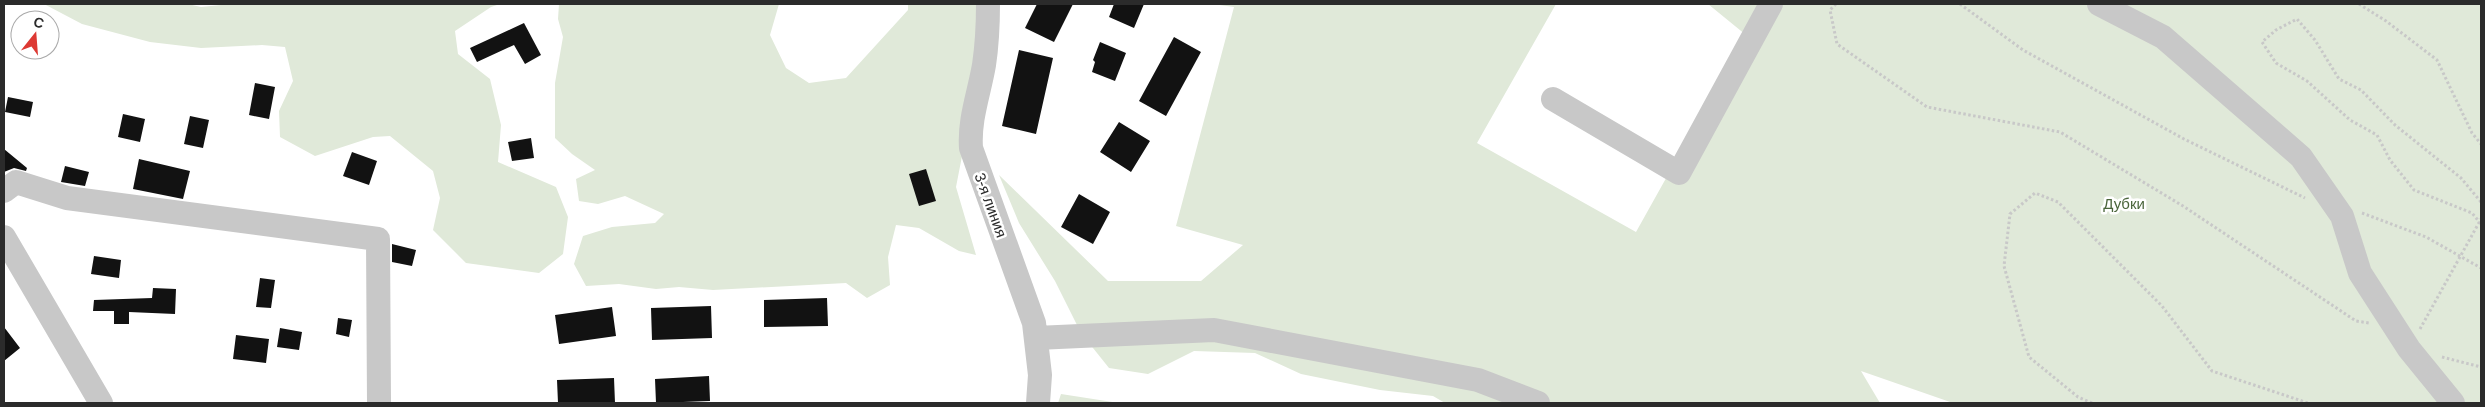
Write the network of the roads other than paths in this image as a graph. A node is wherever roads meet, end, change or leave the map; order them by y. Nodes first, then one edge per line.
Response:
1 (988, 4) edge
2 (1771, 4) edge
3 (2099, 4) edge
4 (1553, 99) dead end
5 (4, 191) edge
6 (4, 238) edge
7 (1036, 338) junction
8 (101, 403) edge
9 (379, 403) edge
10 (1038, 403) edge
11 (1538, 403) edge
12 (2453, 403) edge

1 - 7 street, 3-я линия
2 - 4 street
3 - 12 street
5 - 9 street
6 - 8 street
7 - 10 street, 3-я линия
7 - 11 street

